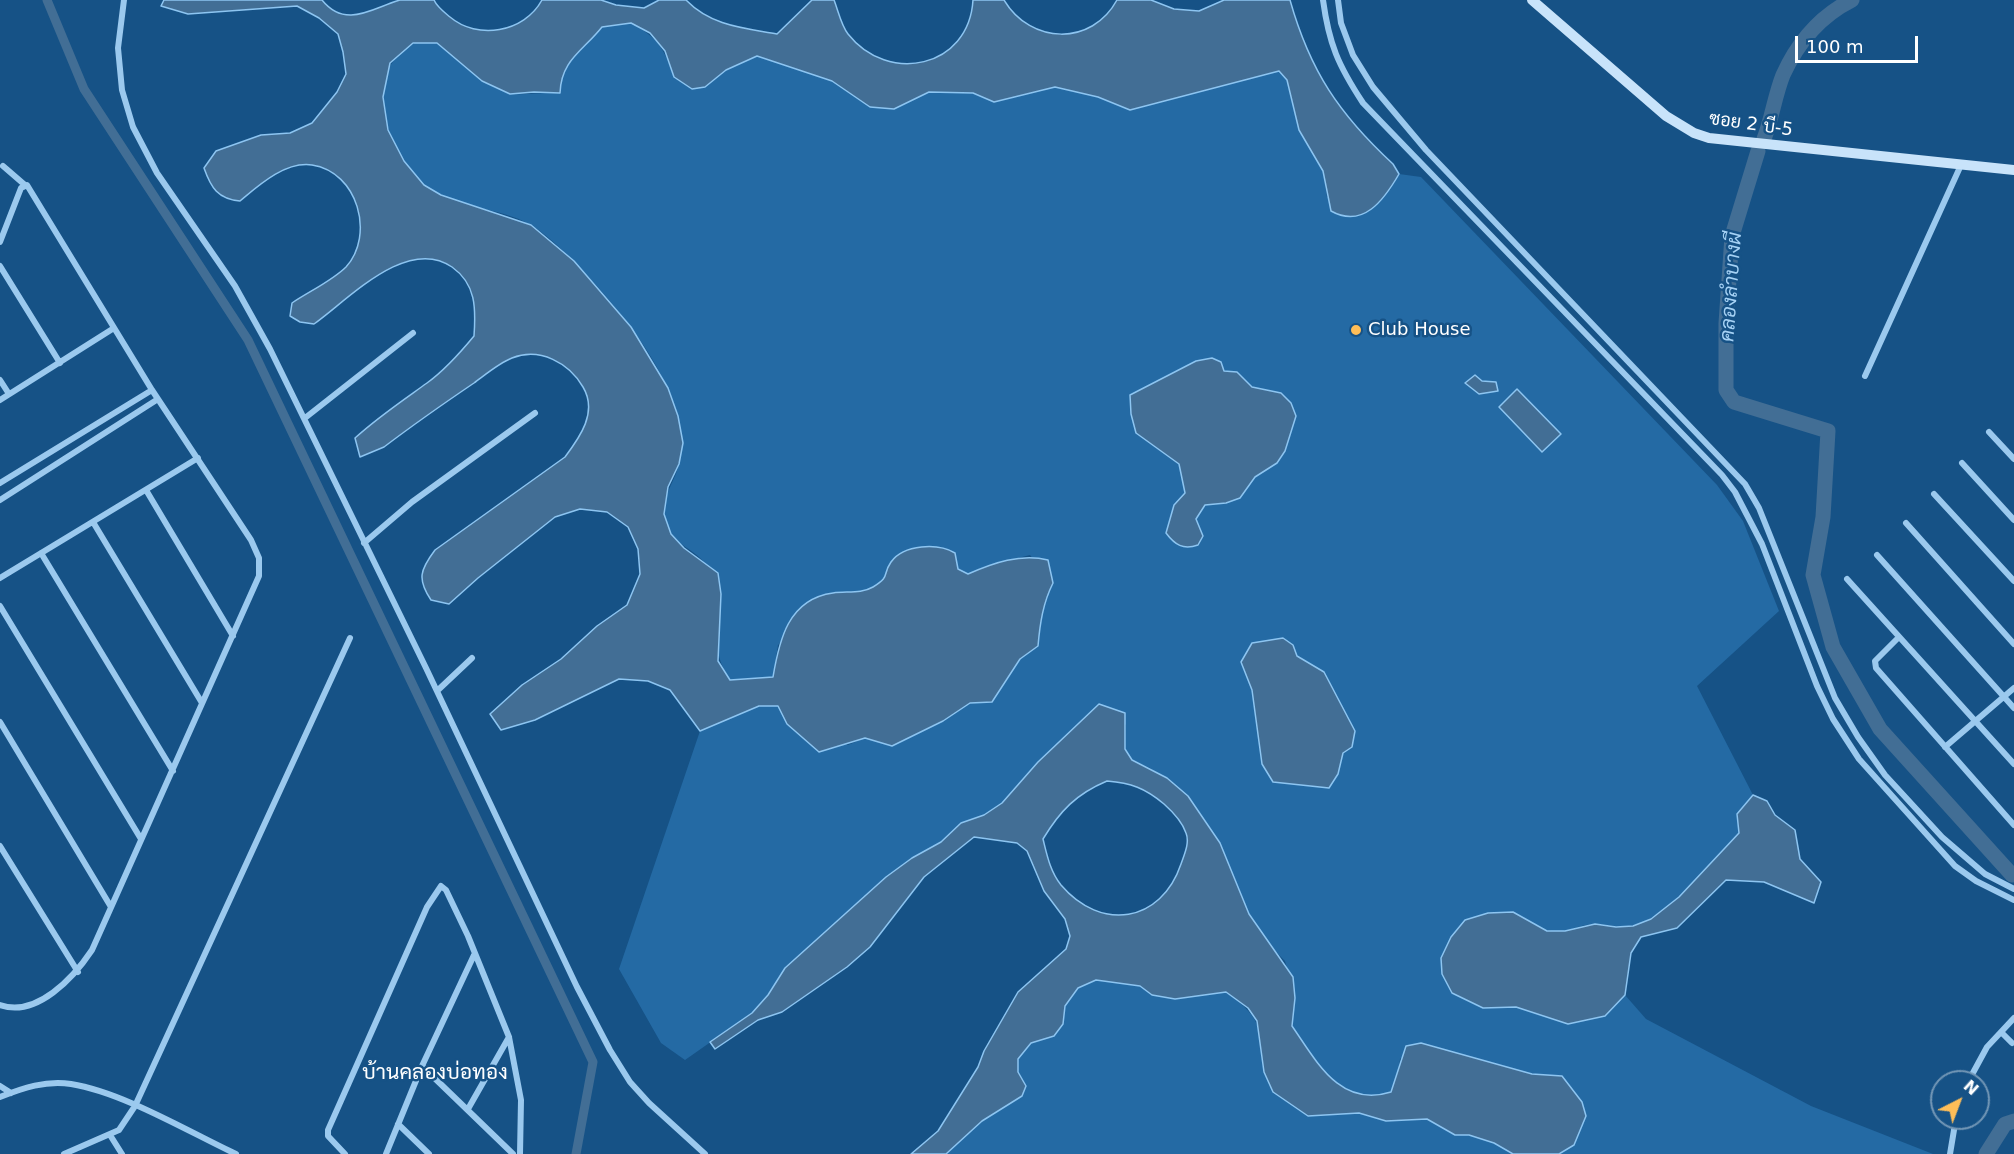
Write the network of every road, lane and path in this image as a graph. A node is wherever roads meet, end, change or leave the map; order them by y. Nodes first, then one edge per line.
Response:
1 (124, 0) edge
2 (1323, 0) edge
3 (1338, 0) edge
4 (1532, 0) edge
5 (1961, 165) junction
6 (3, 166) dead end
7 (2014, 171) edge
8 (25, 185) junction
9 (0, 242) edge
10 (0, 266) edge
11 (114, 328) junction
12 (412, 333) dead end
13 (60, 363) junction
14 (1864, 376) dead end
15 (0, 380) edge
16 (152, 390) junction
17 (9, 394) junction
18 (158, 399) junction
19 (0, 400) edge
20 (535, 413) dead end
21 (305, 418) junction
22 (1989, 432) dead end
23 (198, 458) junction
24 (2014, 459) edge
25 (1962, 463) dead end
26 (0, 483) edge
27 (146, 490) junction
28 (1934, 494) dead end
29 (0, 500) edge
30 (2014, 520) edge
31 (93, 522) junction
32 (1906, 523) dead end
33 (364, 543) junction
34 (41, 553) junction
35 (1877, 555) dead end
36 (0, 578) edge
37 (1847, 579) dead end
38 (2014, 581) edge
39 (0, 606) edge
40 (232, 636) junction
41 (1899, 637) junction
42 (350, 638) dead end
43 (2014, 644) edge
44 (472, 658) dead end
45 (2014, 688) edge
46 (437, 691) junction
47 (2004, 697) junction
48 (202, 704) junction
49 (2014, 708) edge
50 (1975, 721) junction
51 (0, 723) edge
52 (1945, 747) junction
53 (2014, 764) edge
54 (173, 771) junction
55 (2014, 825) edge
56 (141, 839) junction
57 (0, 846) edge
58 (2014, 888) edge
59 (2014, 900) edge
60 (111, 907) junction
61 (474, 955) junction
62 (78, 972) junction
63 (0, 1005) edge
64 (2013, 1020) edge
65 (2001, 1032) junction
66 (509, 1037) junction
67 (2011, 1044) edge
68 (422, 1066) junction
69 (1975, 1070) edge
70 (0, 1086) edge
71 (11, 1093) junction
72 (0, 1097) edge
73 (135, 1106) junction
74 (468, 1109) junction
75 (398, 1124) junction
76 (1954, 1130) edge
77 (111, 1135) junction
78 (78, 1151) edge
79 (64, 1154) edge
80 (122, 1154) edge
81 (236, 1154) edge
82 (345, 1154) edge
83 (386, 1154) edge
84 (429, 1154) edge
85 (513, 1154) edge
86 (519, 1154) edge
87 (705, 1154) edge
88 (1950, 1154) edge

1 - 21 street
2 - 59 street
3 - 58 street
4 - 5 street, ซอย 2 บี-5
5 - 7 street, ซอย 2 บี-5
5 - 14 street
6 - 8 street
8 - 9 street
8 - 11 street
10 - 13 street
11 - 13 street
11 - 16 street
12 - 21 street
13 - 17 street
15 - 17 street
16 - 18 street
16 - 26 street
17 - 19 street
18 - 23 street
18 - 29 street
20 - 33 street
21 - 33 street
22 - 24 street
23 - 27 street
23 - 40 street
25 - 30 street
27 - 31 street
27 - 40 street
28 - 38 street
31 - 34 street
31 - 48 street
32 - 43 street
33 - 46 street
34 - 36 street
34 - 54 street
35 - 47 street
37 - 41 street
39 - 56 street
40 - 48 street
41 - 50 street
41 - 52 street
42 - 73 street
44 - 46 street
45 - 47 street
46 - 87 street
47 - 49 street
47 - 50 street
48 - 54 street
50 - 52 street
50 - 53 street
51 - 60 street
52 - 55 street
54 - 56 street
56 - 60 street
57 - 62 street
60 - 62 street
61 - 66 street
61 - 68 street
61 - 82 street
62 - 63 street
64 - 65 street
65 - 67 street
65 - 69 street
66 - 74 street
66 - 86 street
68 - 74 street
68 - 75 street
70 - 71 street
71 - 72 street
71 - 73 street
73 - 77 street
73 - 81 street
74 - 85 street
75 - 83 street
75 - 84 street
76 - 88 street
77 - 78 street
77 - 80 street
78 - 79 street

